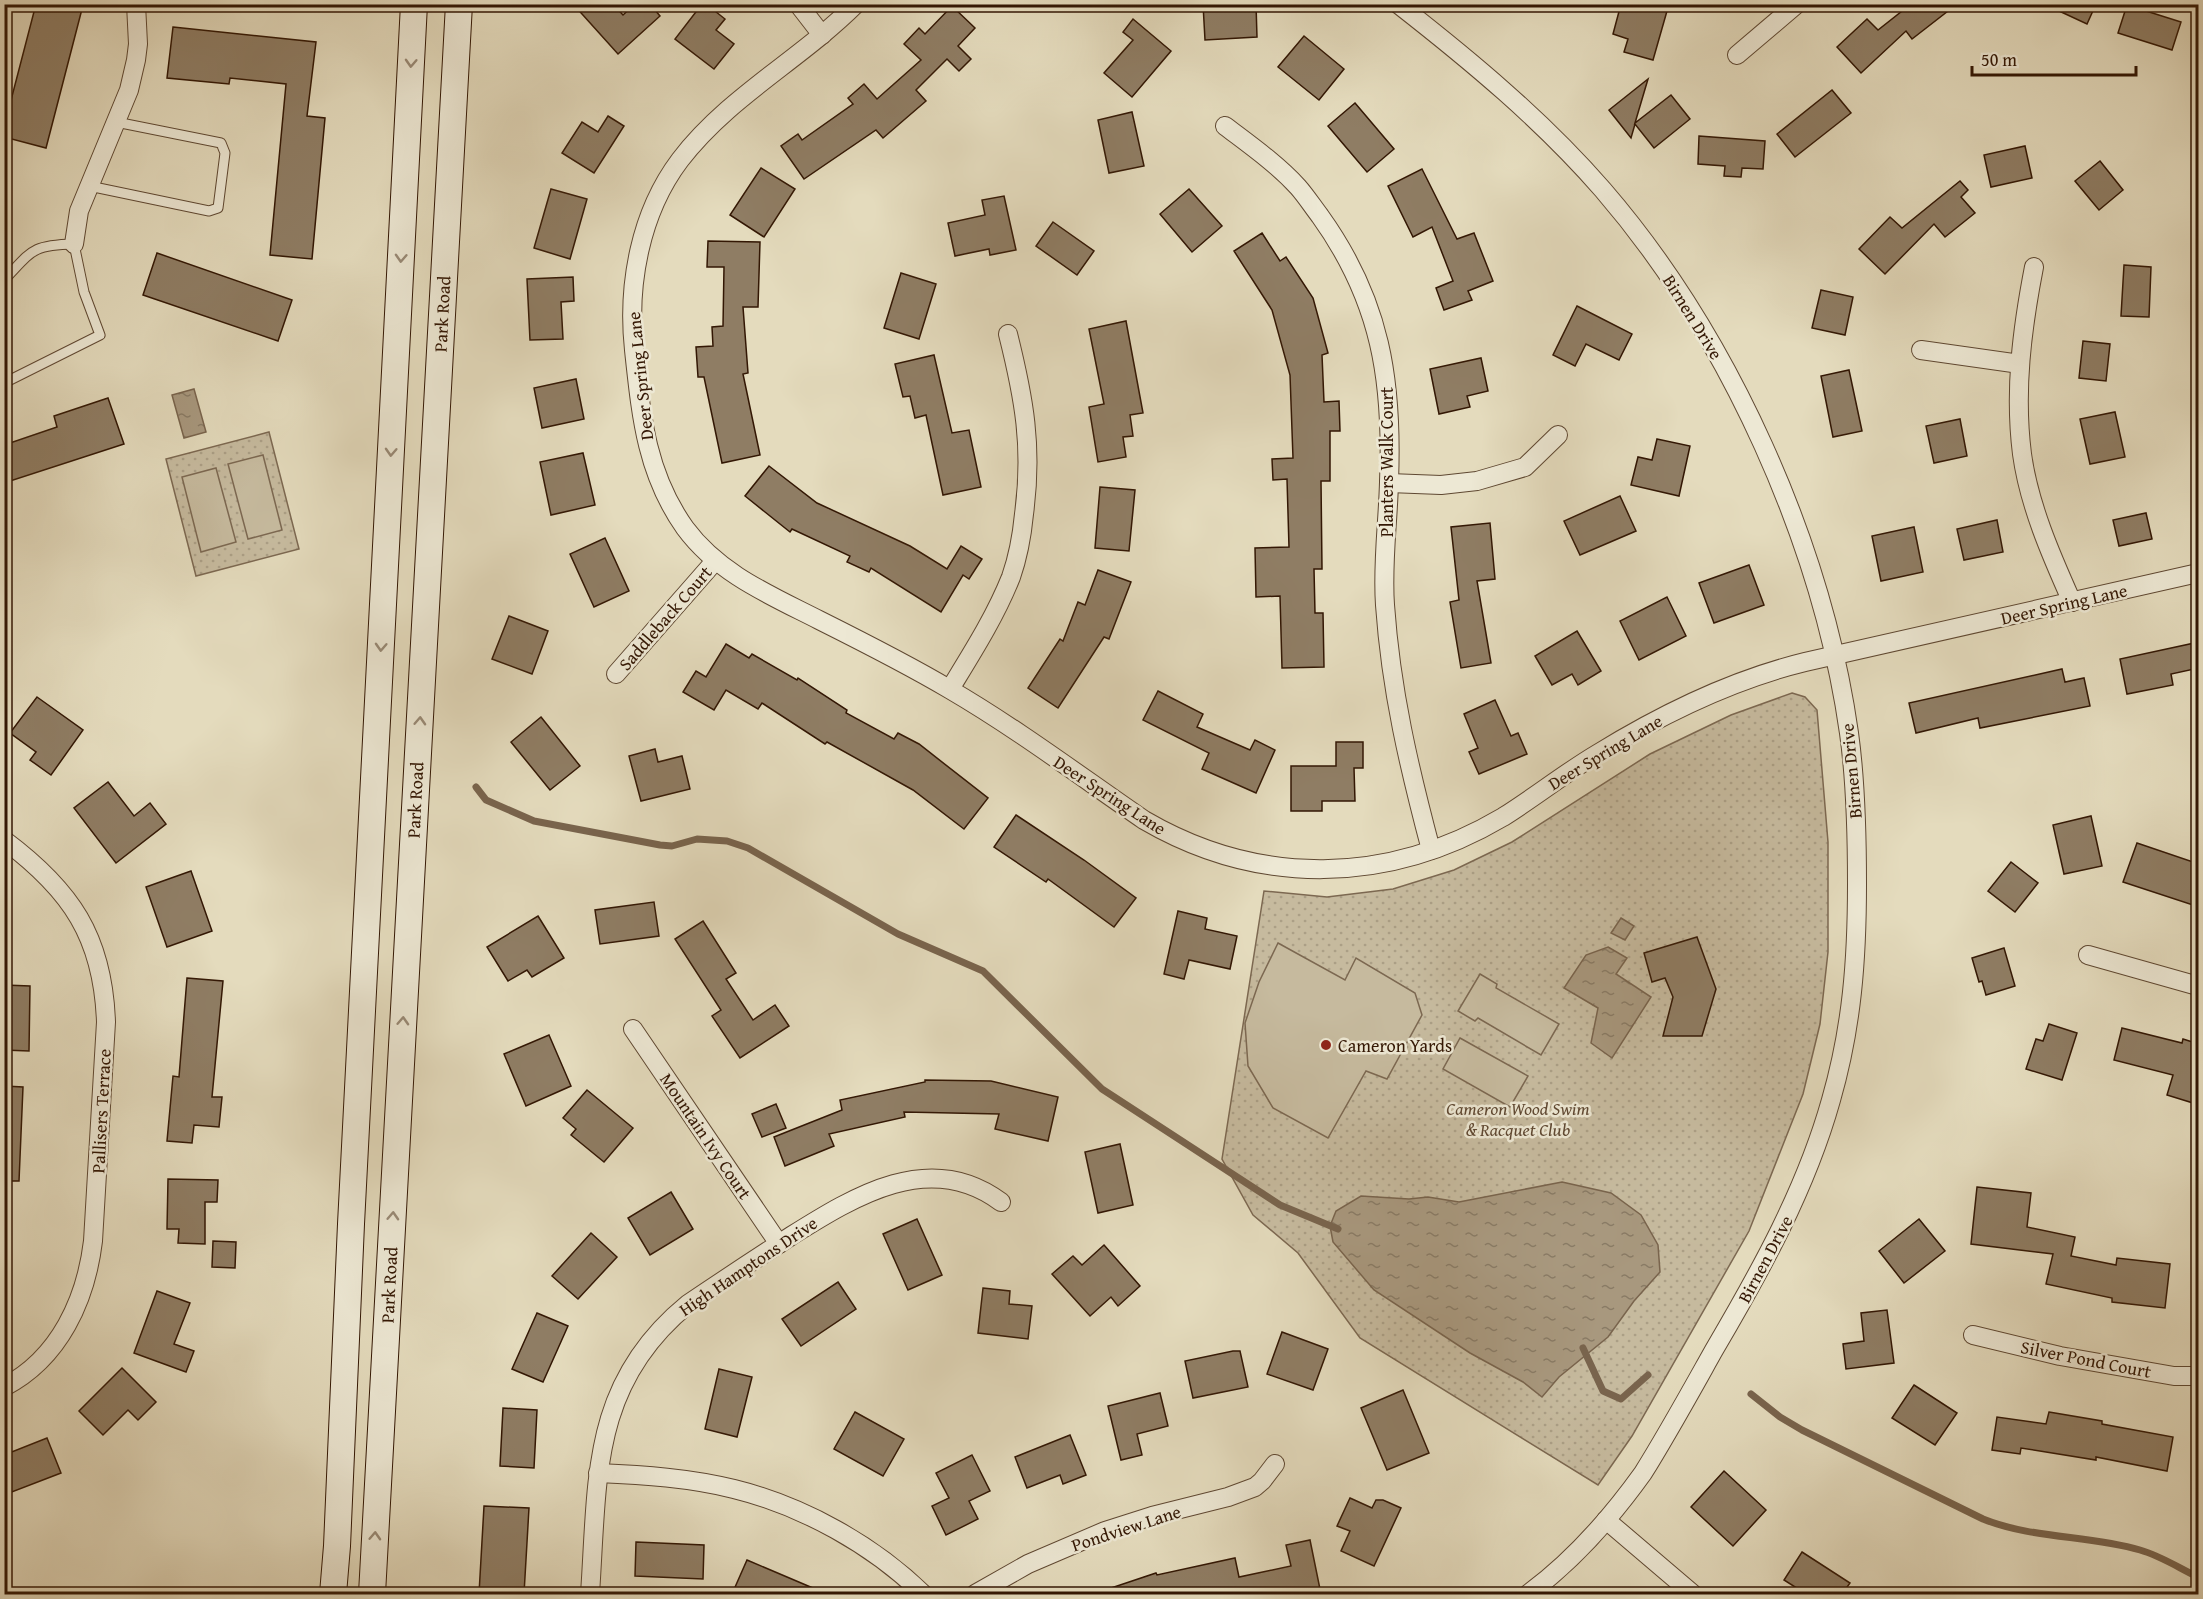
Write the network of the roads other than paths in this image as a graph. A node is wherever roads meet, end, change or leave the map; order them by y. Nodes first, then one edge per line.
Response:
1 (136, 4) edge
2 (414, 4) edge
3 (459, 4) edge
4 (798, 4) edge
5 (856, 4) edge
6 (1398, 4) edge
7 (1797, 4) edge
8 (822, 35) junction
9 (1737, 55) dead end
10 (116, 122) junction
11 (1225, 126) dead end
12 (90, 186) junction
13 (74, 244) junction
14 (2034, 267) dead end
15 (4, 280) edge
16 (1008, 334) dead end
17 (1921, 350) dead end
18 (2020, 364) junction
19 (4, 383) edge
20 (1558, 435) dead end
21 (1389, 483) junction
22 (715, 561) junction
23 (2199, 573) edge
24 (2072, 602) junction
25 (1834, 656) junction
26 (616, 674) dead end
27 (950, 689) junction
28 (4, 840) edge
29 (1431, 850) junction
30 (2088, 955) dead end
31 (2199, 986) edge
32 (633, 1029) dead end
33 (1001, 1202) dead end
34 (779, 1244) junction
35 (1973, 1335) dead end
36 (2199, 1376) edge
37 (4, 1386) edge
38 (1275, 1464) dead end
39 (598, 1473) junction
40 (1606, 1520) junction
41 (333, 1594) edge
42 (372, 1594) edge
43 (590, 1594) edge
44 (923, 1594) edge
45 (975, 1594) edge
46 (1528, 1594) edge
47 (1693, 1594) edge

1 - 10 street
2 -> 41 main road
42 -> 3 main road, Park Road
4 - 8 street
5 - 8 street, Deer Spring Lane
6 - 25 street, Birnen Drive
7 - 9 street
8 - 22 street, Deer Spring Lane
10 - 12 street
10 - 12 lane
11 - 21 street, Planters Walk Court
12 - 13 street
13 - 15 lane
13 - 19 lane
14 - 18 street
16 - 27 street
17 - 18 street
18 - 24 street
20 - 21 street
21 - 29 street, Planters Walk Court
22 - 26 street, Saddleback Court
22 - 27 street, Deer Spring Lane
23 - 24 street, Deer Spring Lane
24 - 25 street, Deer Spring Lane
25 - 29 street, Deer Spring Lane
25 - 40 street, Birnen Drive
27 - 29 street, Deer Spring Lane
28 - 37 street, Pallisers Terrace
30 - 31 street
32 - 34 street, Mountain Ivy Court
33 - 34 street, High Hamptons Drive
34 - 39 street, High Hamptons Drive
35 - 36 street, Silver Pond Court
38 - 45 street, Pondview Lane
39 - 43 street, High Hamptons Drive
39 - 44 street
40 - 46 street, Birnen Drive
40 - 47 street

